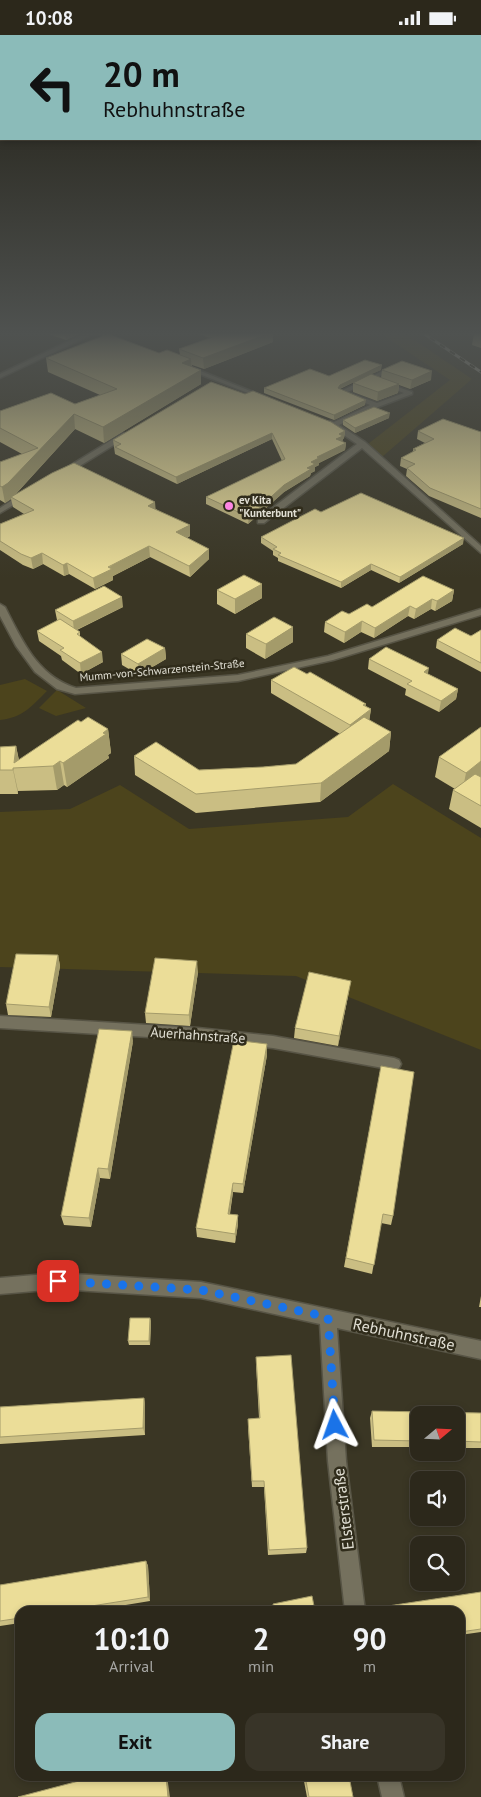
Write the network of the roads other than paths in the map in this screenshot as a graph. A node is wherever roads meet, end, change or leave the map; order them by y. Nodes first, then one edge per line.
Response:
1 (359, 413) edge
2 (320, 419) edge
3 (334, 425) junction
4 (133, 431) edge
5 (362, 444) junction
6 (51, 480) edge
7 (35, 490) edge
8 (0, 511) edge
9 (261, 521) dead end
10 (481, 550) edge
11 (0, 607) edge
12 (481, 612) edge
13 (0, 1022) edge
14 (394, 1064) dead end
15 (0, 1286) edge
16 (328, 1317) junction
17 (481, 1350) edge
18 (354, 1606) edge
19 (389, 1781) edge
20 (393, 1797) edge

1 - 3 street
2 - 3 street
3 - 5 street
4 - 6 street
5 - 9 street
5 - 10 street
7 - 8 street
11 - 12 street, Mumm-von-Schwarzenstein-Straße
13 - 14 street, Auerhahnstraße
15 - 16 street, Rebhuhnstraße
16 - 17 street, Rebhuhnstraße
16 - 18 street, Elsterstraße
19 - 20 street

